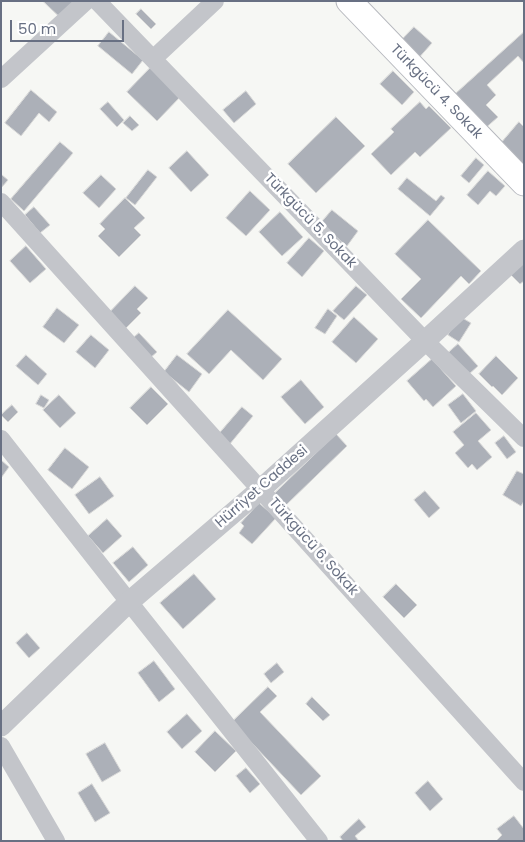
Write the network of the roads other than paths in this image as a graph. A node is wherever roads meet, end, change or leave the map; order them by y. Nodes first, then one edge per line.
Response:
1 (86, 1) edge
2 (97, 1) edge
3 (215, 1) edge
4 (349, 1) edge
5 (153, 59) junction
6 (1, 79) edge
7 (524, 184) edge
8 (1, 202) edge
9 (524, 250) edge
10 (426, 341) junction
11 (1, 438) edge
12 (524, 438) edge
13 (261, 489) junction
14 (129, 602) junction
15 (1, 726) edge
16 (1, 746) edge
17 (524, 782) edge
18 (56, 841) edge
19 (319, 841) edge

1 - 6 street
2 - 5 street, Türkgücü 5. Sokak
3 - 5 street
4 - 7 main road, Türkgücü 4. Sokak
5 - 10 street, Türkgücü 5. Sokak
8 - 13 street, Türkgücü 6. Sokak
9 - 10 street, Hürriyet Caddesi
10 - 12 street, Türkgücü 5. Sokak
10 - 13 street, Hürriyet Caddesi
11 - 14 street
13 - 14 street, Hürriyet Caddesi
13 - 17 street, Türkgücü 6. Sokak
14 - 15 street, Hürriyet Caddesi
14 - 19 street
16 - 18 street

